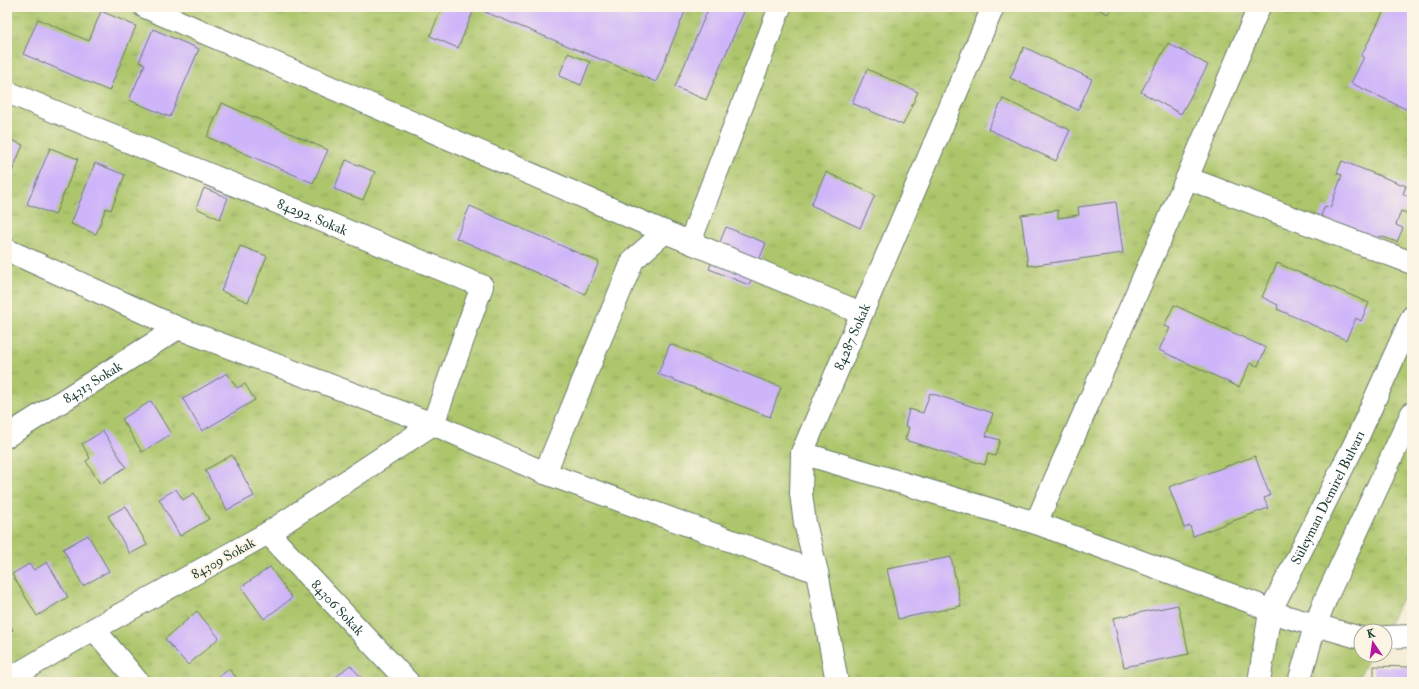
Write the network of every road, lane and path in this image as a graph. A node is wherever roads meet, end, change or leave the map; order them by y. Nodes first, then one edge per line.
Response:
1 (145, 7) edge
2 (780, 7) edge
3 (993, 7) edge
4 (1259, 7) edge
5 (7, 92) edge
6 (1187, 178) junction
7 (665, 232) junction
8 (690, 242) junction
9 (7, 250) edge
10 (1412, 263) edge
11 (862, 313) junction
12 (1412, 317) edge
13 (178, 328) junction
14 (1412, 413) edge
15 (433, 424) junction
16 (7, 436) edge
17 (802, 453) junction
18 (546, 473) junction
19 (1036, 523) junction
20 (268, 533) junction
21 (817, 572) junction
22 (1270, 612) junction
23 (1316, 626) junction
24 (94, 629) junction
25 (1353, 636) edge
26 (1412, 636) edge
27 (1393, 637) edge
28 (7, 680) edge
29 (138, 682) edge
30 (408, 682) edge
31 (836, 682) edge
32 (1259, 682) edge
33 (1300, 682) edge

1 - 7 street
2 - 8 street
3 - 11 street, 84287 Sokak
4 - 6 street
5 - 15 street, 84292. Sokak
6 - 10 street
6 - 19 street
7 - 8 street
7 - 18 street
8 - 11 street
9 - 13 street
11 - 17 street, 84287 Sokak
12 - 22 street, Süleyman Demirel Bulvarı
13 - 15 street
13 - 16 street, 84313 Sokak
14 - 23 street
15 - 18 street
15 - 20 street, 84309 Sokak
17 - 19 street
17 - 21 street, 84287 Sokak
18 - 21 street
19 - 22 street
20 - 24 street, 84309 Sokak
20 - 30 street, 84306 Sokak
21 - 31 street, 84287 Sokak
22 - 23 street
22 - 32 street, Süleyman Demirel Bulvarı
23 - 25 street
23 - 33 street
24 - 28 street, 84309 Sokak
24 - 29 street
26 - 27 street

